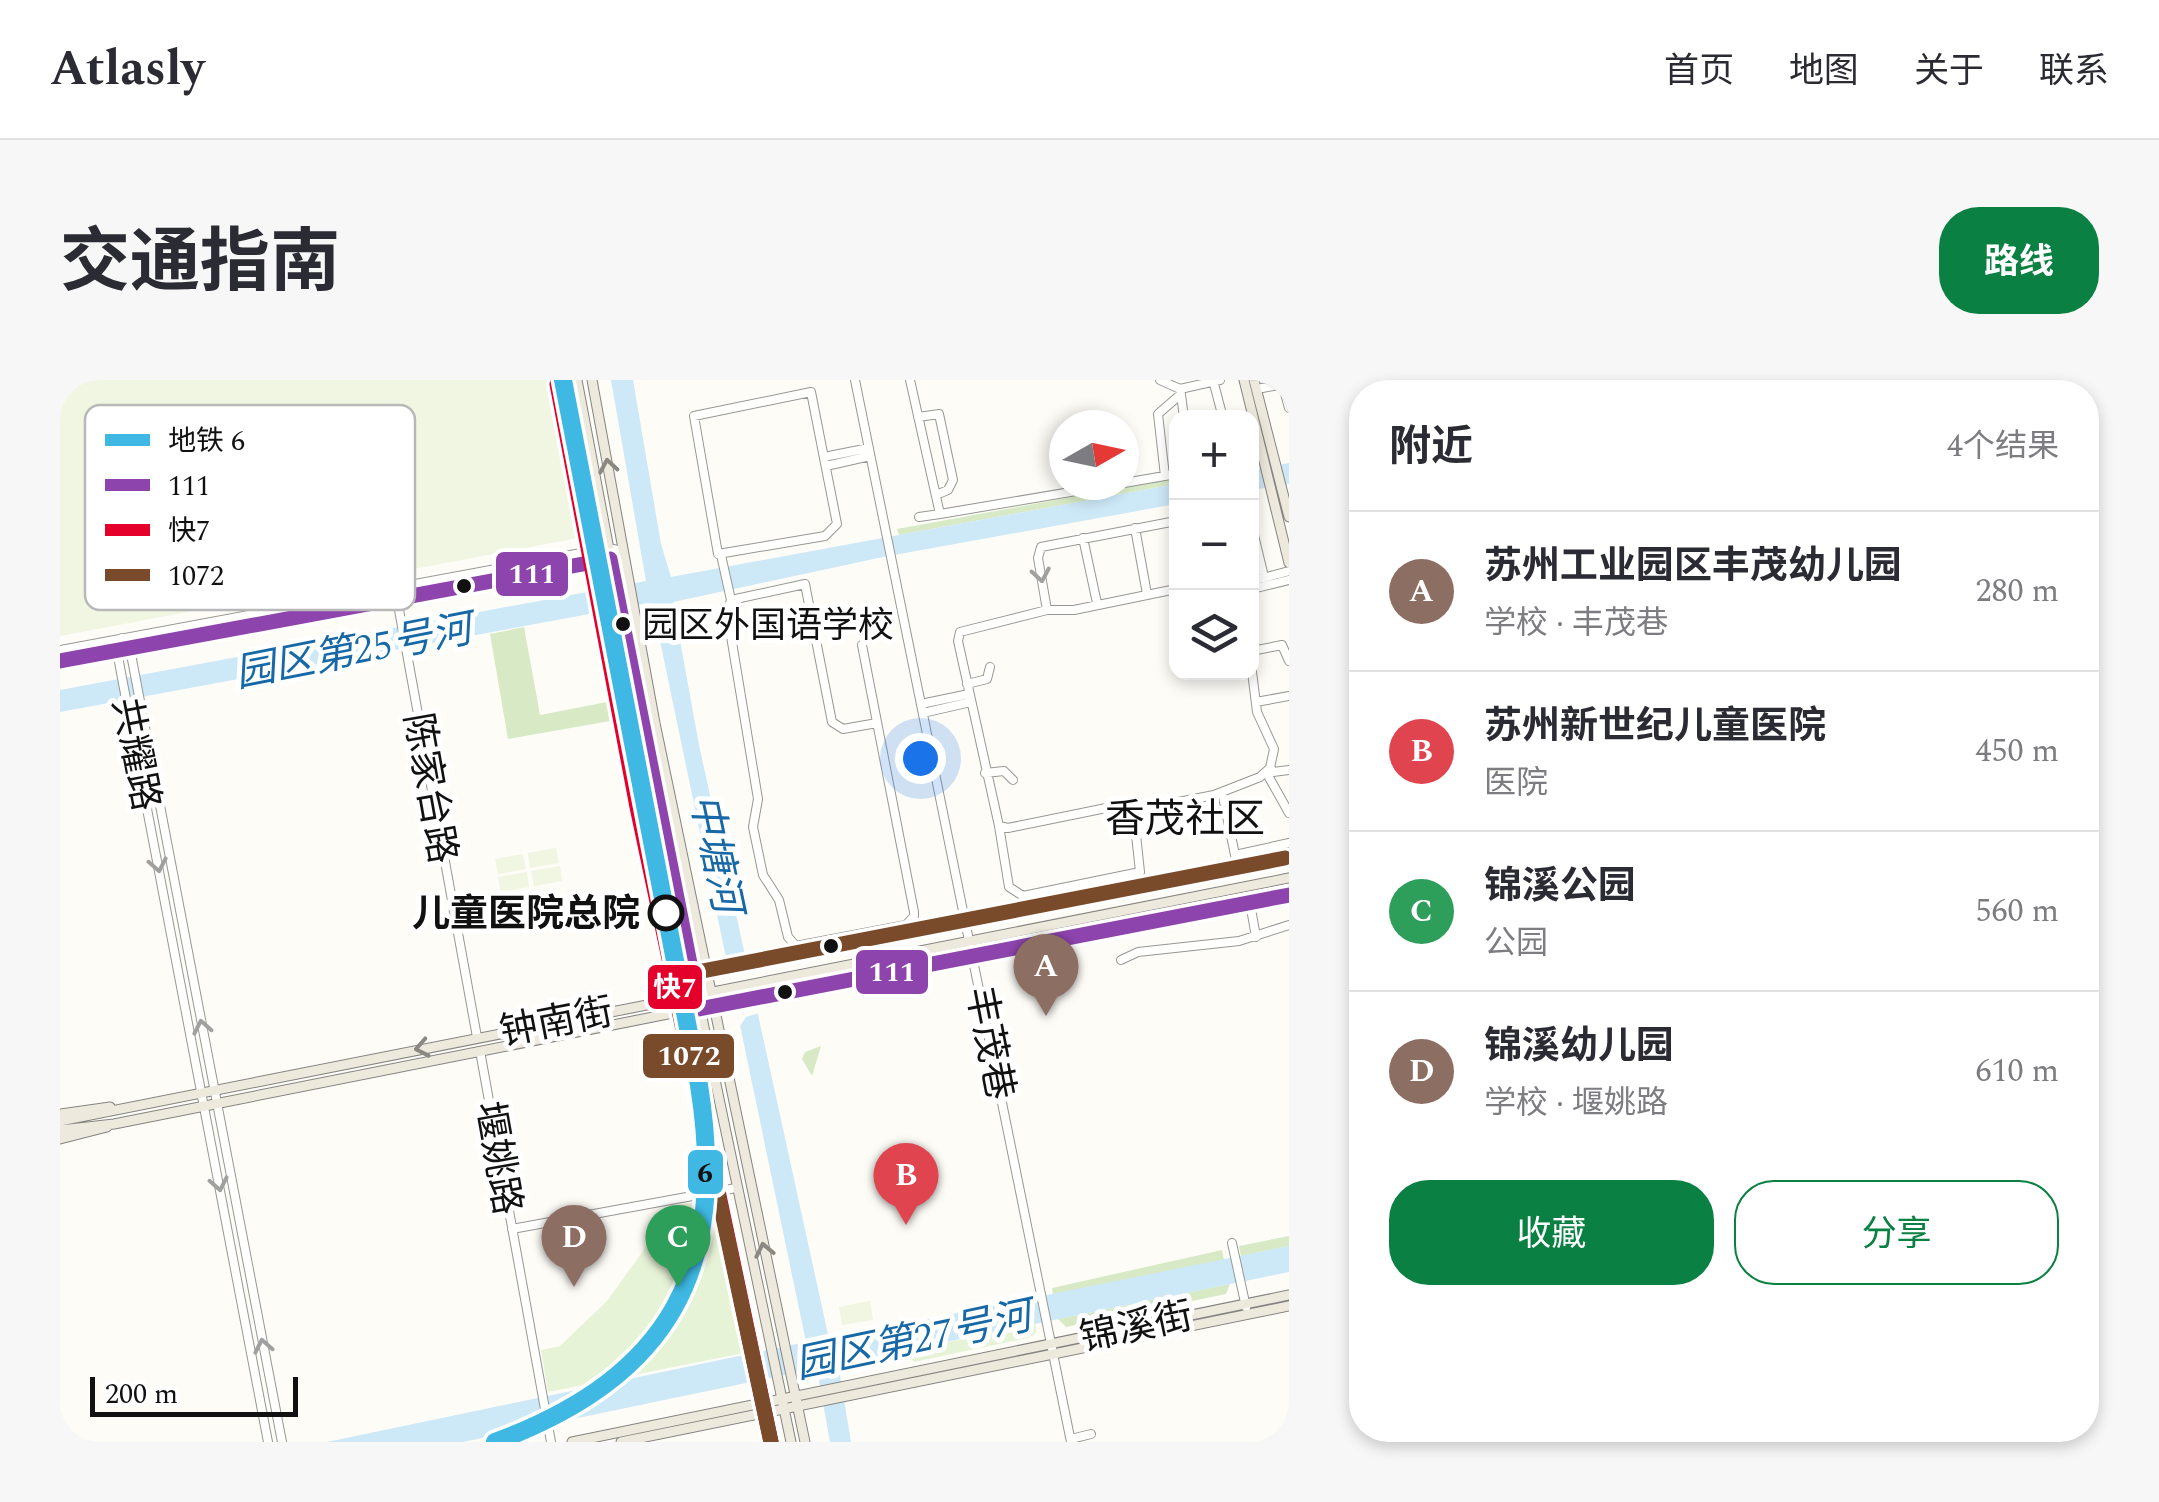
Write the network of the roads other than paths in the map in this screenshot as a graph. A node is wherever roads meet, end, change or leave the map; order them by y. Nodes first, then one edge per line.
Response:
1 (577, 380) edge
2 (592, 380) edge
3 (855, 380) edge
4 (910, 380) edge
5 (1160, 380) edge
6 (1216, 380) edge
7 (1244, 380) edge
8 (1284, 382) edge
9 (1256, 385) edge
10 (1169, 386) junction
11 (1180, 388) edge
12 (1172, 402) junction
13 (1289, 408) edge
14 (1222, 410) edge
15 (918, 417) junction
16 (870, 452) junction
17 (1169, 452) edge
18 (1162, 454) junction
19 (825, 461) junction
20 (1270, 467) junction
21 (1169, 475) edge
22 (1165, 476) junction
23 (1139, 480) edge
24 (1276, 486) junction
25 (936, 495) junction
26 (1049, 496) edge
27 (940, 514) junction
28 (919, 516) dead end
29 (1289, 517) edge
30 (1169, 522) edge
31 (1135, 528) junction
32 (1082, 538) junction
33 (623, 551) junction
34 (610, 554) junction
35 (721, 556) junction
36 (1259, 557) edge
37 (1289, 562) edge
38 (1289, 571) edge
39 (1264, 578) junction
40 (1259, 579) edge
41 (1289, 580) edge
42 (1259, 587) edge
43 (415, 588) edge
44 (1170, 590) edge
45 (1147, 594) junction
46 (415, 595) edge
47 (728, 595) junction
48 (1097, 603) junction
49 (285, 610) edge
50 (337, 610) edge
51 (399, 610) edge
52 (1047, 610) junction
53 (122, 638) junction
54 (862, 645) dead end
55 (130, 648) junction
56 (60, 650) edge
57 (1259, 650) edge
58 (118, 651) junction
59 (1289, 661) edge
60 (60, 662) edge
61 (990, 667) dead end
62 (1253, 680) edge
63 (969, 694) junction
64 (1289, 696) edge
65 (1256, 702) junction
66 (922, 708) junction
67 (877, 723) junction
68 (1268, 770) junction
69 (1289, 770) edge
70 (986, 774) junction
71 (1013, 780) dead end
72 (1222, 792) junction
73 (1133, 807) junction
74 (1289, 813) edge
75 (998, 826) junction
76 (1289, 843) edge
77 (1289, 878) edge
78 (1289, 895) edge
79 (1250, 903) junction
80 (1289, 926) edge
81 (1256, 937) junction
82 (970, 941) junction
83 (973, 954) junction
84 (1121, 960) dead end
85 (712, 990) junction
86 (696, 994) junction
87 (716, 1005) junction
88 (699, 1009) junction
89 (477, 1037) junction
90 (480, 1051) junction
91 (214, 1088) junction
92 (201, 1091) junction
93 (216, 1102) junction
94 (204, 1106) junction
95 (113, 1108) junction
96 (60, 1114) edge
97 (60, 1122) edge
98 (114, 1124) junction
99 (60, 1130) edge
100 (60, 1139) edge
101 (736, 1188) junction
102 (512, 1228) junction
103 (1232, 1243) dead end
104 (1289, 1295) edge
105 (1289, 1306) edge
106 (1246, 1309) junction
107 (1053, 1349) junction
108 (796, 1401) junction
109 (782, 1404) junction
110 (1091, 1434) dead end
111 (1071, 1440) edge
112 (268, 1442) edge
113 (282, 1442) edge
114 (552, 1442) edge
115 (572, 1442) edge
116 (622, 1442) edge
117 (791, 1442) edge
118 (805, 1442) edge

1 - 34 main road
33 -> 2 main road
3 - 16 street, 丰茂巷
4 - 15 street
5 - 10 street
6 - 11 street
6 - 14 street
7 - 20 main road
8 - 9 street
8 - 13 street
9 - 20 main road
10 - 11 street
10 - 12 street
11 - 12 street
12 - 18 street
15 - 25 street
15 - 25 street
16 - 19 street
16 - 66 street, 丰茂巷
17 - 18 street
18 - 22 street
19 - 35 street
19 - 35 street
20 - 24 main road
21 - 22 street
22 - 23 street
24 - 29 main road
24 - 37 main road
25 - 27 street
26 - 27 street
27 - 28 street
30 - 31 street
31 - 32 street
31 - 45 street
32 - 48 street
32 -> 52 street
33 - 34 street
33 - 85 main road
34 - 43 street
34 - 46 street
34 - 86 main road
35 - 47 street
36 - 39 street
38 - 39 street
39 - 40 street
41 - 42 street
44 - 45 street
45 - 48 street
47 - 67 street
47 - 67 street
48 - 52 street
49 - 53 street
50 - 55 street
51 - 89 street, 陈家台路
52 - 63 street
53 - 55 street, 共耀路
53 - 56 street
53 - 58 street, 共耀路
54 - 67 street
55 - 58 street
91 -> 55 street, 共耀路
57 - 59 street
58 - 60 street
58 -> 92 street, 共耀路
61 - 63 street
62 - 65 street
63 - 66 street
63 - 70 street
64 - 65 street
65 - 68 street
66 - 82 street, 丰茂巷
68 - 69 street
68 - 72 street
68 - 74 street
70 - 71 street
70 - 75 street
72 - 73 street
72 - 76 street
73 - 75 street
73 - 75 street
77 - 82 main road, 钟南街
78 - 79 main road, 钟南街
79 - 81 street
79 - 83 main road, 钟南街
80 - 81 street
81 - 84 street
82 - 83 street, 丰茂巷
82 - 85 main road, 钟南街
83 - 87 main road, 钟南街
83 - 107 street, 丰茂巷
85 - 86 main road, 钟南街
85 - 87 main road
86 - 88 main road
86 - 89 main road, 钟南街
87 - 88 main road, 钟南街
108 -> 87 main road
88 - 90 main road, 钟南街
88 - 101 main road
89 -> 91 main road, 钟南街
90 - 93 main road, 钟南街
90 - 102 street, 堰姚路
91 - 92 main road, 钟南街
91 - 93 street, 共耀路
92 - 94 street, 共耀路
92 - 95 main road, 钟南街
93 - 94 main road, 钟南街
113 -> 93 street, 共耀路
94 - 98 main road, 钟南街
94 -> 112 street, 共耀路
95 - 96 main road
95 - 97 main road, 钟南街
98 - 99 main road, 钟南街
98 - 100 main road
101 - 102 street
101 - 109 main road
102 - 114 street, 堰姚路
103 - 106 street
104 - 106 main road, 锦溪街
105 - 106 main road, 锦溪街
106 - 107 main road, 锦溪街
107 - 108 main road, 锦溪街
107 - 111 street, 丰茂巷
108 - 109 main road, 锦溪街
108 - 118 main road
109 - 115 main road, 锦溪街
109 - 116 main road, 锦溪街
109 - 117 main road
110 - 111 street

